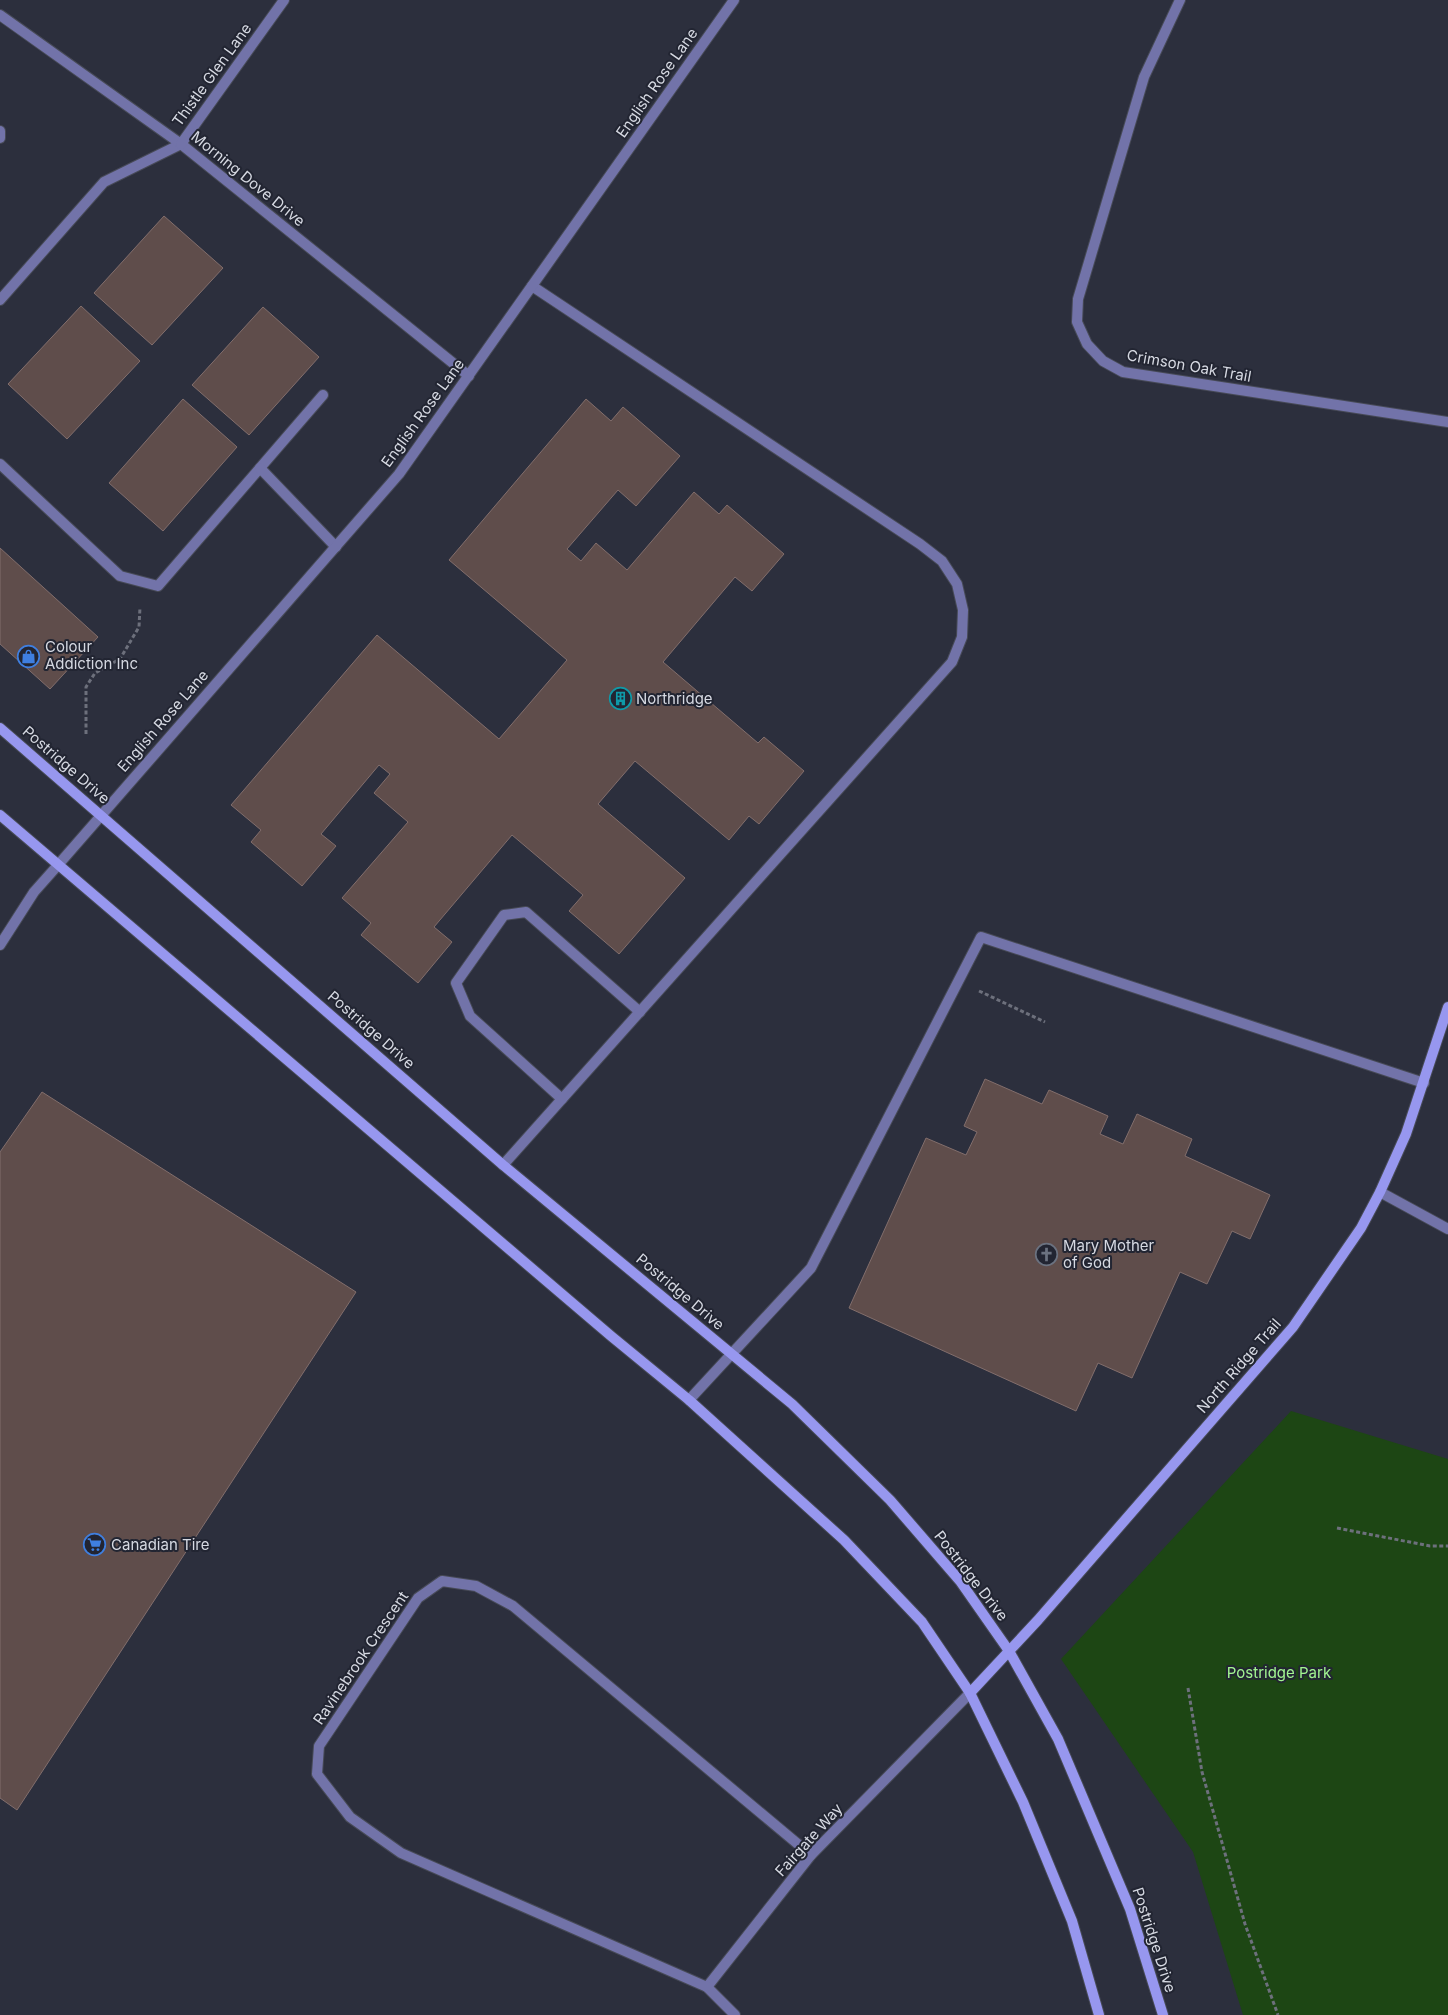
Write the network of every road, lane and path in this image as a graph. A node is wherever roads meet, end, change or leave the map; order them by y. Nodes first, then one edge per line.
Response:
1 (284, 0) edge
2 (734, 0) edge
3 (1180, 0) edge
4 (0, 15) edge
5 (0, 131) edge
6 (0, 138) edge
7 (181, 144) junction
8 (532, 286) junction
9 (0, 300) edge
10 (468, 376) junction
11 (323, 395) dead end
12 (1448, 422) edge
13 (0, 464) edge
14 (260, 468) junction
15 (336, 546) junction
16 (142, 582) junction
17 (0, 728) edge
18 (86, 734) dead end
19 (0, 815) edge
20 (101, 816) junction
21 (58, 865) junction
22 (0, 945) edge
23 (958, 981) junction
24 (1448, 1007) edge
25 (640, 1012) junction
26 (1045, 1022) dead end
27 (1424, 1083) junction
28 (562, 1099) junction
29 (503, 1165) junction
30 (1380, 1192) junction
31 (1448, 1229) edge
32 (732, 1354) junction
33 (689, 1400) junction
34 (1337, 1528) dead end
35 (1448, 1546) edge
36 (1009, 1650) junction
37 (1188, 1688) dead end
38 (970, 1693) junction
39 (811, 1855) junction
40 (707, 1987) junction
41 (735, 2015) edge
42 (1100, 2015) edge
43 (1163, 2015) edge
44 (1278, 2015) edge

1 - 7 street, Thistle Glen Lane
2 - 8 street, English Rose Lane
3 - 12 street, Crimson Oak Trail
4 - 7 street, Morning Dove Drive
5 - 6 street
7 - 9 street
7 - 10 street, Morning Dove Drive
8 - 10 street, English Rose Lane
8 - 25 street
10 - 15 street, English Rose Lane
11 - 14 street
13 - 16 street
14 - 15 street
14 - 16 street
15 - 20 street, English Rose Lane
16 - 18 path
17 - 20 street, Postridge Drive
19 - 21 street
20 - 21 street, English Rose Lane
20 - 29 street, Postridge Drive
21 - 22 street, English Rose Lane
21 - 33 street
23 - 26 path
23 - 27 street
23 - 32 street
24 - 27 street, North Ridge Trail
25 - 28 street
25 - 28 street
27 - 30 street, North Ridge Trail
28 - 29 street
29 - 32 street, Postridge Drive
30 - 31 street
30 - 36 street, North Ridge Trail
32 - 33 street
32 - 36 street, Postridge Drive
33 - 38 street
34 - 35 path
36 - 38 street, North Ridge Trail
36 - 43 street, Postridge Drive
37 - 44 path
38 - 39 street, Fairgate Way
38 - 42 street
39 - 40 street, Fairgate Way
39 - 40 street, Ravinebrook Crescent
40 - 41 street

